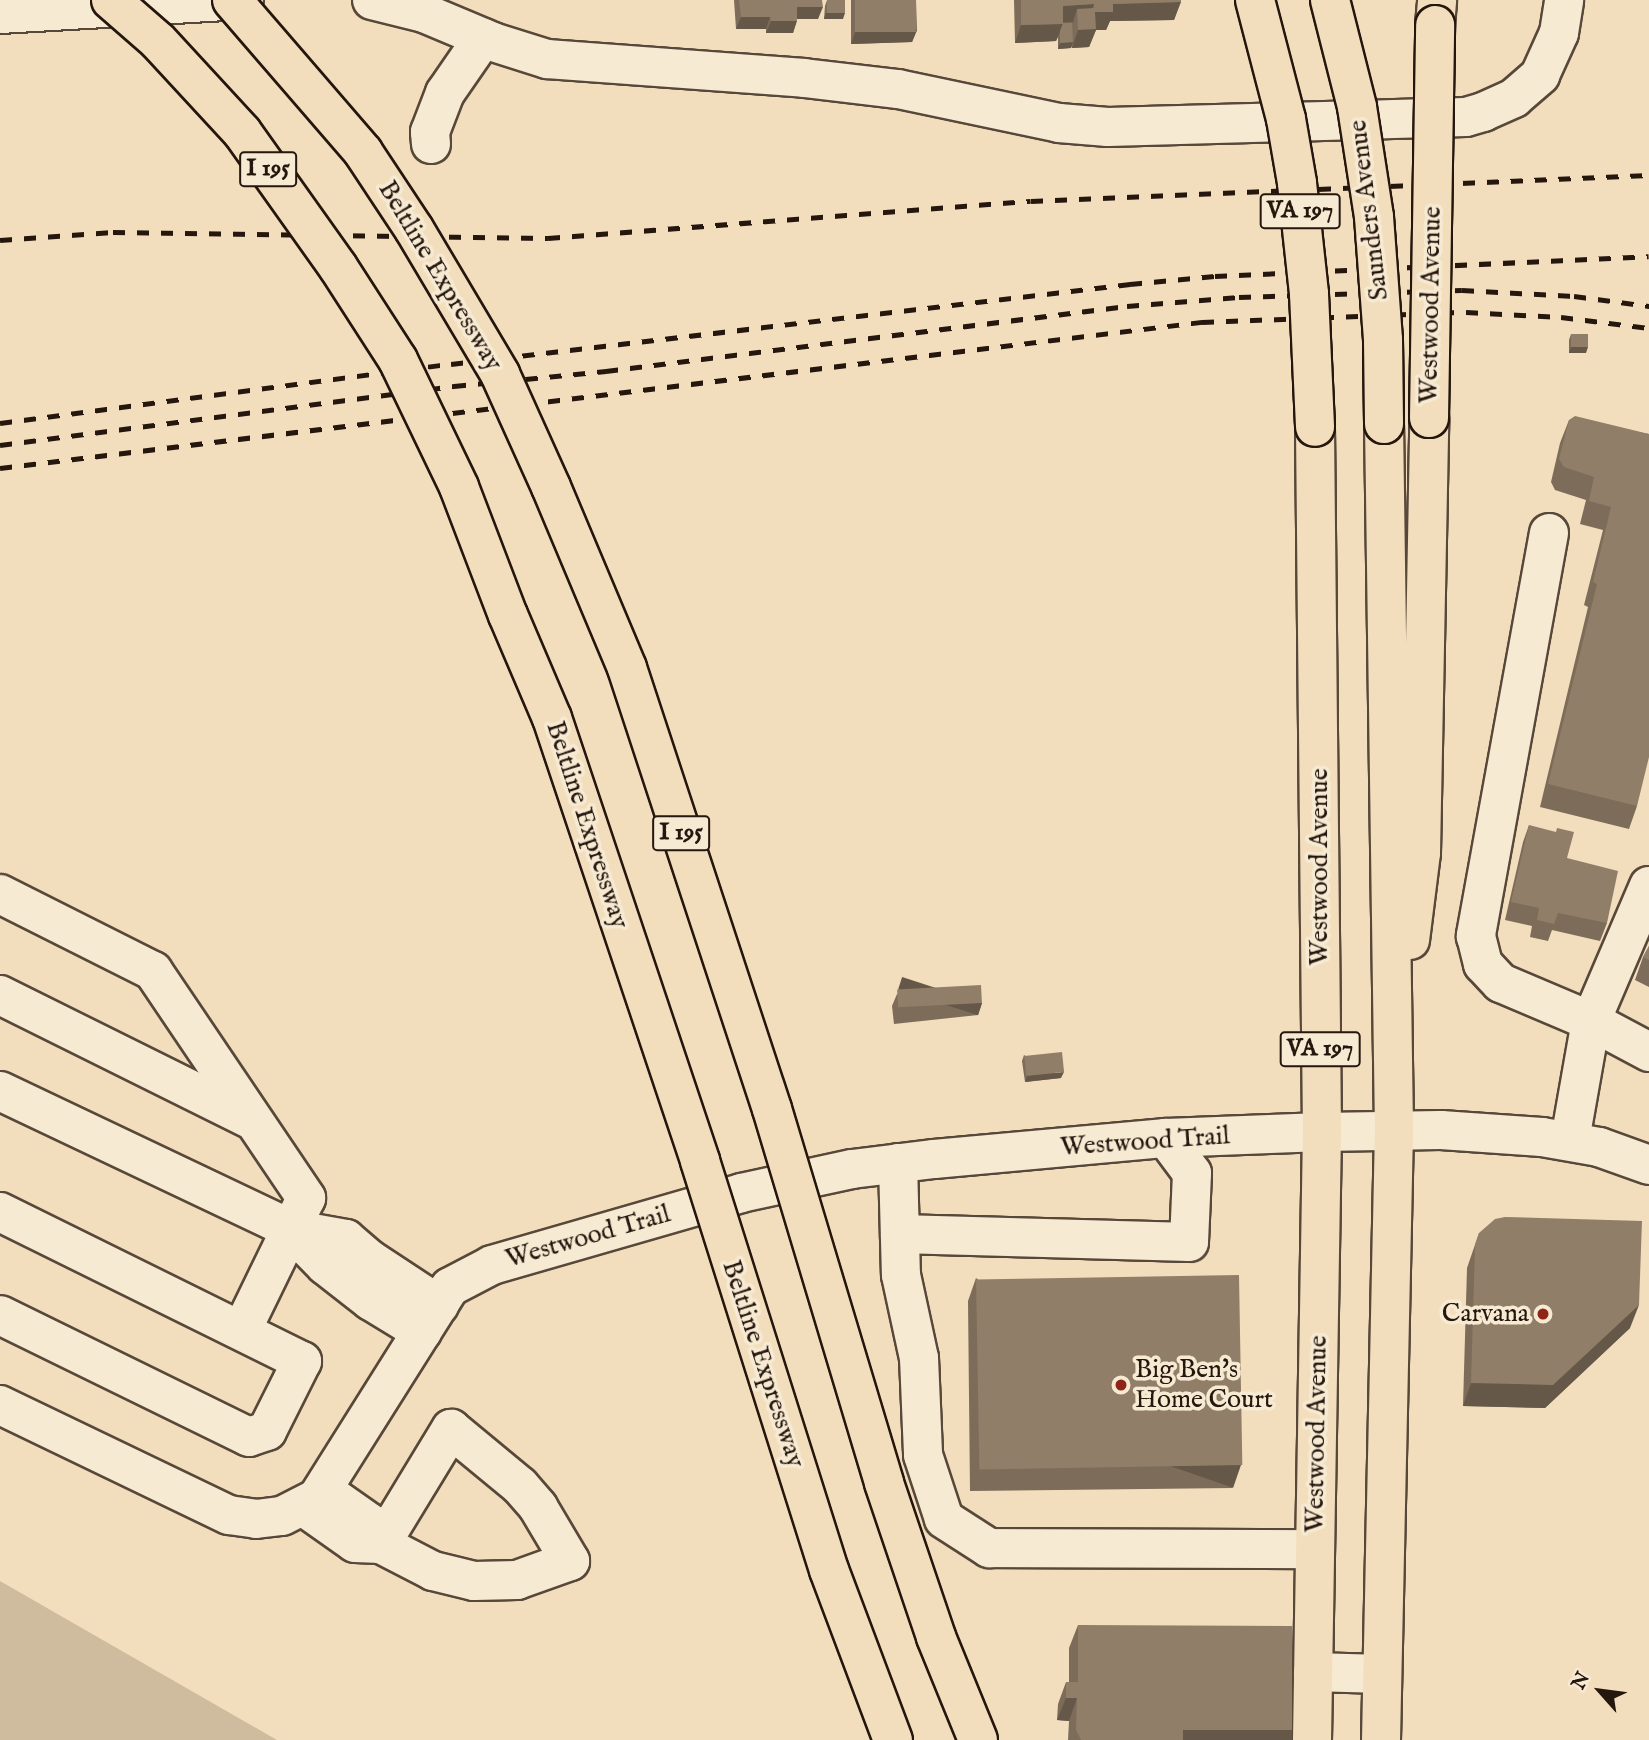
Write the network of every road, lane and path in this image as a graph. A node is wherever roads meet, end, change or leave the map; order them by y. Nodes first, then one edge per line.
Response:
1 (111, 0) edge
2 (232, 0) edge
3 (244, 0) edge
4 (372, 0) edge
5 (1255, 0) edge
6 (1330, 0) edge
7 (1564, 0) edge
8 (1436, 12) edge
9 (0, 15) edge
10 (483, 38) junction
11 (431, 144) dead end
12 (1384, 424) joint
13 (1549, 533) dead end
14 (1649, 886) edge
15 (0, 894) edge
16 (0, 995) edge
17 (1591, 1021) junction
18 (1649, 1052) edge
19 (1394, 1070) junction
20 (0, 1091) edge
21 (254, 1121) junction
22 (1394, 1130) junction
23 (1322, 1132) junction
24 (1166, 1138) junction
25 (1570, 1140) junction
26 (898, 1163) junction
27 (1649, 1165) edge
28 (0, 1212) edge
29 (290, 1229) junction
30 (900, 1234) junction
31 (0, 1315) edge
32 (430, 1319) junction
33 (242, 1330) junction
34 (0, 1405) edge
35 (313, 1498) junction
36 (381, 1544) junction
37 (1315, 1549) junction
38 (1313, 1672) junction
39 (1382, 1674) junction
40 (893, 1740) edge
41 (978, 1740) edge
42 (1312, 1740) edge
43 (1381, 1740) edge

1 - 40 main road, Beltline Expressway / I 195, bridge
2 - 41 main road, Beltline Expressway / I 195, bridge
3 - 9 street
4 - 10 street
5 - 23 main road, Westwood Avenue / VA 197, bridge
6 - 12 main road, Saunders Avenue / VA 197, bridge
7 - 10 street
8 - 19 main road, Westwood Avenue, bridge
10 - 11 street
12 - 19 main road, Westwood Avenue / VA 197
13 - 17 street
14 - 17 street
15 - 21 street
16 - 21 street
17 - 18 street
17 - 25 street
19 - 22 main road, Westwood Avenue / VA 197
20 - 29 street
21 - 29 street
22 - 23 street, Westwood Trail
22 - 25 street, Westwood Trail
22 - 39 main road, Westwood Avenue / VA 197
23 - 24 street, Westwood Trail
23 - 37 main road, Westwood Avenue / VA 197
24 - 26 street, Westwood Trail
24 - 30 street
25 - 27 street, Westwood Trail
26 - 30 street
26 - 32 street, Westwood Trail
28 - 33 street
29 - 32 street
29 - 33 street
30 - 37 street
31 - 33 street
32 - 35 street, Westwood Trail
34 - 35 street
35 - 36 street
36 - 36 street
37 - 38 main road, Westwood Avenue / VA 197
38 - 39 street
38 - 42 main road, Westwood Avenue / VA 197
39 - 43 main road, Westwood Avenue / VA 197

